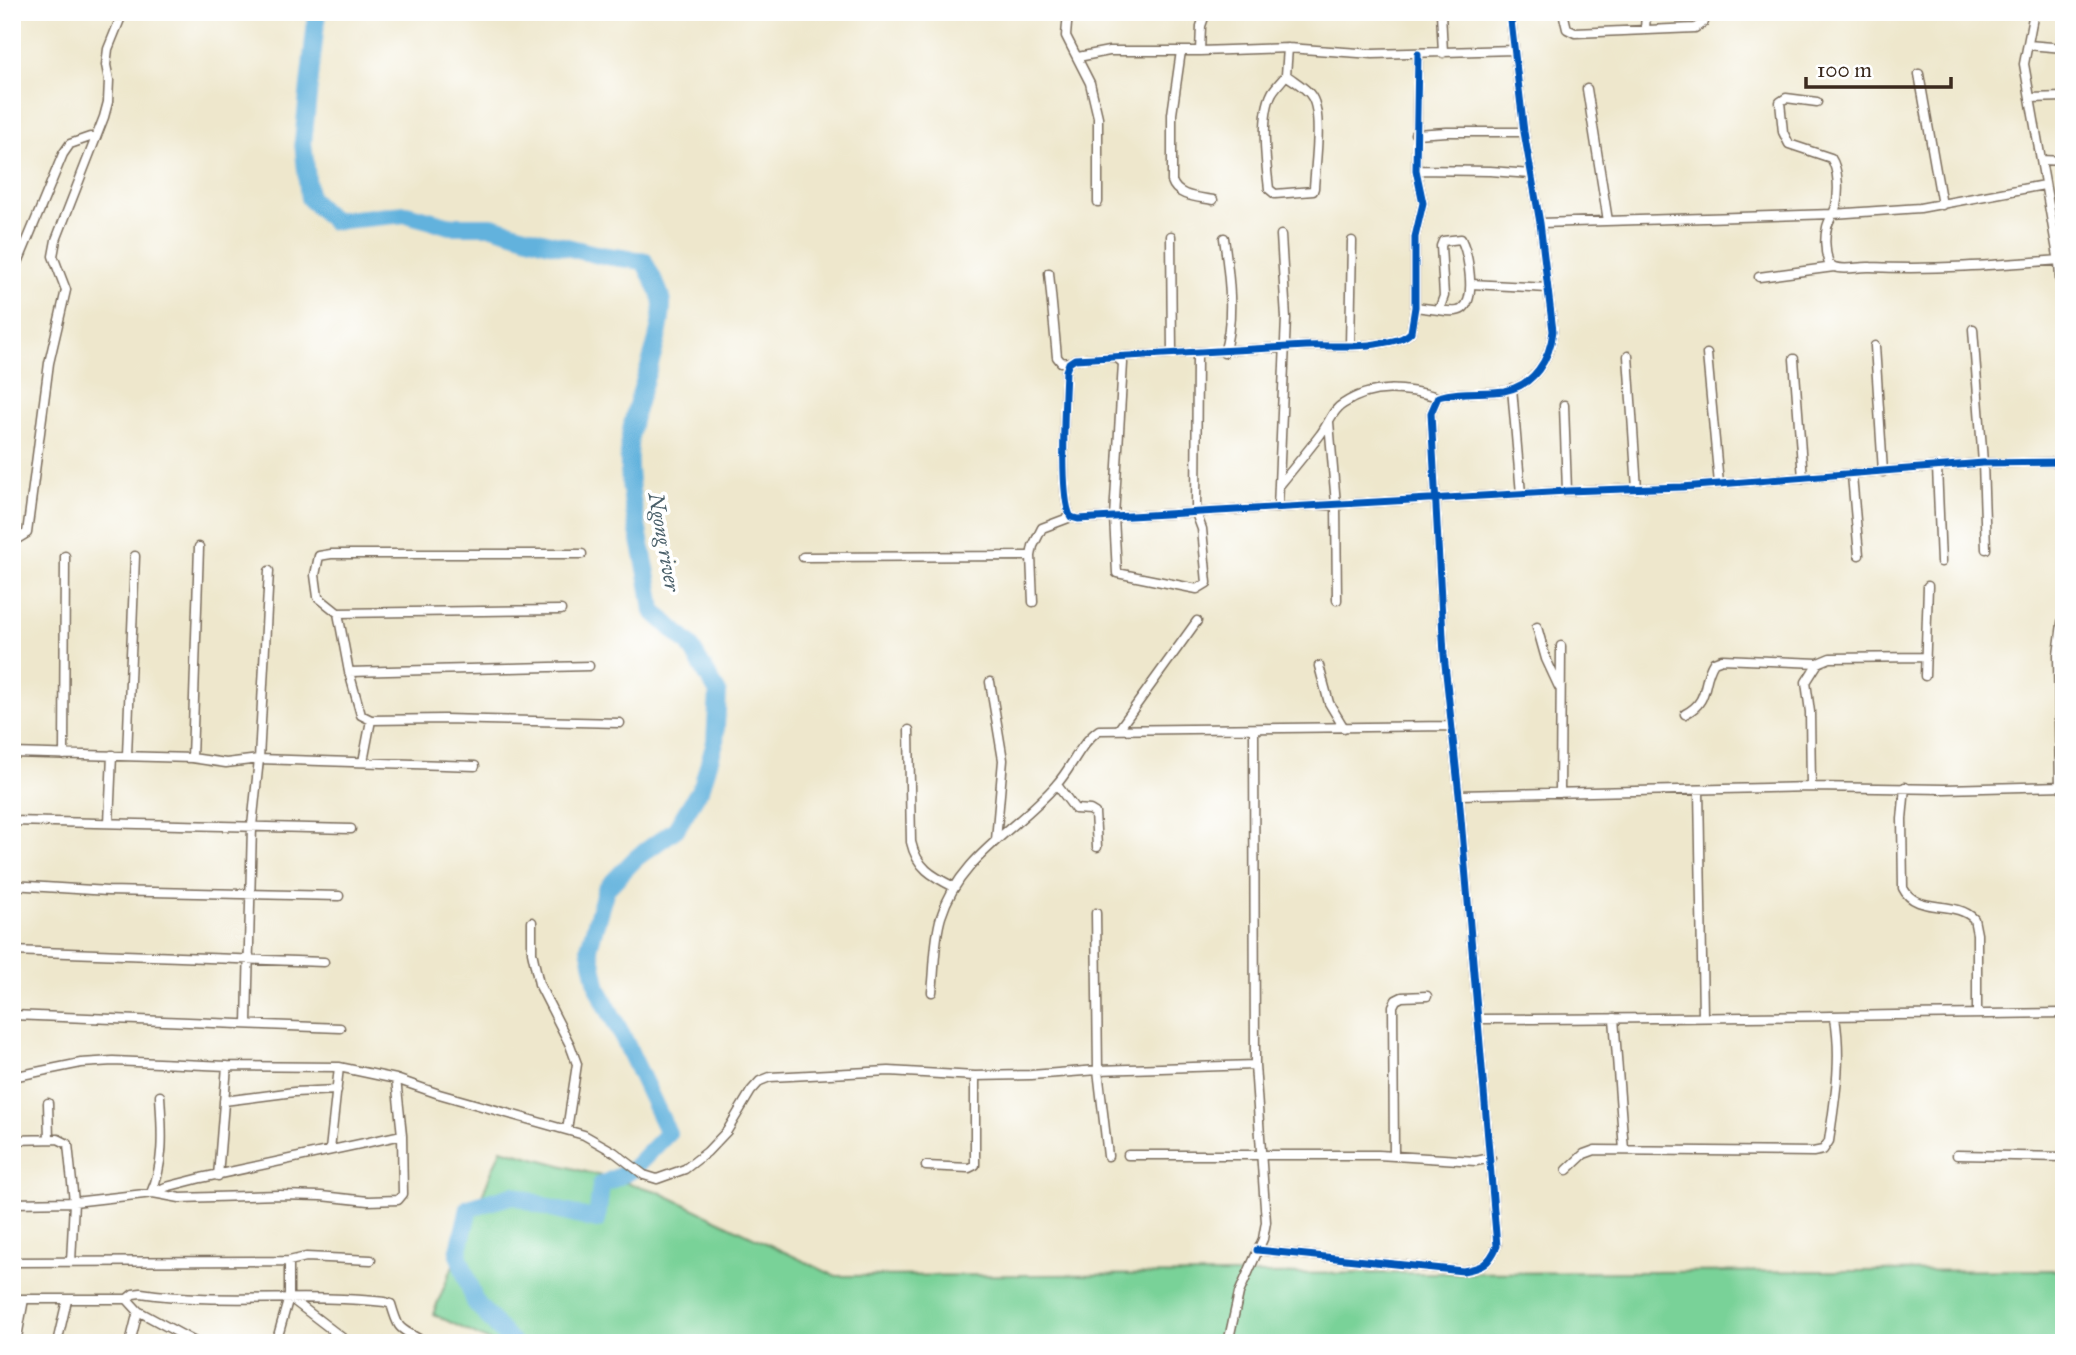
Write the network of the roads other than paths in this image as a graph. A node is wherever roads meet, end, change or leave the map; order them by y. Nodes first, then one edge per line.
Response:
1 (123, 12) edge
2 (1068, 12) edge
3 (1206, 12) edge
4 (1441, 12) edge
5 (1510, 12) edge
6 (1563, 12) edge
7 (1647, 12) edge
8 (1705, 12) edge
9 (2034, 12) edge
10 (1645, 30) junction
11 (2028, 45) junction
12 (1288, 48) junction
13 (2064, 48) edge
14 (1514, 50) junction
15 (1181, 51) junction
16 (1200, 51) junction
17 (1443, 53) junction
18 (1418, 54) junction
19 (1079, 57) junction
20 (1919, 74) dead end
21 (1286, 75) junction
22 (1587, 89) dead end
23 (2064, 97) edge
24 (2030, 98) junction
25 (1816, 102) dead end
26 (1524, 132) junction
27 (1415, 134) junction
28 (90, 137) dead end
29 (2041, 160) junction
30 (2064, 161) edge
31 (1416, 170) junction
32 (1531, 174) junction
33 (2044, 185) junction
34 (1213, 200) dead end
35 (1098, 202) dead end
36 (1942, 205) junction
37 (1833, 214) junction
38 (1608, 221) junction
39 (1540, 223) junction
40 (1281, 234) dead end
41 (1171, 236) dead end
42 (1224, 238) dead end
43 (1352, 241) dead end
44 (2059, 260) junction
45 (1834, 267) junction
46 (1049, 273) dead end
47 (12, 277) edge
48 (1759, 277) dead end
49 (1471, 284) junction
50 (1548, 288) junction
51 (1415, 307) junction
52 (1439, 310) junction
53 (1973, 329) dead end
54 (1350, 346) junction
55 (1875, 346) dead end
56 (1283, 348) junction
57 (1224, 353) junction
58 (1172, 354) junction
59 (1197, 354) junction
60 (1707, 354) dead end
61 (1628, 356) dead end
62 (1116, 357) junction
63 (1794, 359) dead end
64 (1069, 363) junction
65 (1512, 388) junction
66 (1438, 397) junction
67 (2064, 398) edge
68 (1564, 405) dead end
69 (1329, 422) junction
70 (2064, 462) edge
71 (1983, 463) junction
72 (1937, 467) junction
73 (1883, 472) junction
74 (1852, 475) junction
75 (1803, 478) junction
76 (1719, 484) junction
77 (1279, 486) junction
78 (1637, 489) junction
79 (1567, 491) junction
80 (1521, 494) junction
81 (1438, 500) junction
82 (1336, 504) junction
83 (1278, 508) junction
84 (1196, 513) junction
85 (1071, 517) junction
86 (1114, 517) junction
87 (12, 542) edge
88 (199, 547) dead end
89 (1986, 549) dead end
90 (582, 554) dead end
91 (1859, 555) dead end
92 (65, 556) dead end
93 (135, 556) dead end
94 (803, 556) dead end
95 (1031, 556) junction
96 (1941, 562) dead end
97 (269, 571) dead end
98 (1928, 586) dead end
99 (1336, 600) dead end
100 (1033, 602) dead end
101 (2064, 608) edge
102 (561, 610) dead end
103 (338, 613) junction
104 (1197, 621) dead end
105 (1537, 627) dead end
106 (1561, 646) dead end
107 (2061, 655) edge
108 (1926, 657) junction
109 (1818, 663) junction
110 (589, 666) dead end
111 (1319, 666) dead end
112 (349, 672) junction
113 (1925, 676) dead end
114 (990, 682) dead end
115 (1560, 690) junction
116 (1685, 714) dead end
117 (370, 720) junction
118 (620, 723) dead end
119 (1450, 726) junction
120 (1343, 728) junction
121 (1119, 729) junction
122 (909, 730) dead end
123 (1254, 730) junction
124 (12, 752) edge
125 (64, 755) junction
126 (112, 755) junction
127 (127, 755) junction
128 (192, 758) junction
129 (259, 759) junction
130 (363, 762) junction
131 (475, 765) dead end
132 (1057, 785) junction
133 (1905, 787) junction
134 (2062, 787) edge
135 (1811, 788) junction
136 (1699, 790) junction
137 (1560, 793) junction
138 (1460, 795) junction
139 (12, 821) edge
140 (109, 823) junction
141 (252, 826) junction
142 (351, 829) dead end
143 (996, 840) junction
144 (1097, 847) dead end
145 (12, 885) edge
146 (954, 887) junction
147 (249, 895) junction
148 (339, 896) dead end
149 (1096, 913) dead end
150 (532, 922) dead end
151 (12, 951) edge
152 (249, 958) junction
153 (324, 962) dead end
154 (932, 992) dead end
155 (1427, 996) dead end
156 (2064, 1013) edge
157 (1977, 1014) junction
158 (12, 1015) edge
159 (1703, 1016) junction
160 (1615, 1018) junction
161 (1835, 1018) junction
162 (1479, 1019) junction
163 (247, 1023) junction
164 (340, 1028) dead end
165 (1255, 1065) junction
166 (227, 1066) junction
167 (339, 1067) junction
168 (1098, 1070) junction
169 (975, 1076) junction
170 (12, 1077) edge
171 (396, 1079) junction
172 (337, 1090) junction
173 (160, 1096) dead end
174 (224, 1101) junction
175 (48, 1103) dead end
176 (567, 1130) junction
177 (402, 1135) junction
178 (49, 1139) junction
179 (12, 1140) edge
180 (330, 1150) junction
181 (1623, 1150) junction
182 (1262, 1154) junction
183 (1128, 1155) dead end
184 (1957, 1155) dead end
185 (1108, 1156) dead end
186 (1394, 1156) junction
187 (2064, 1157) edge
188 (1490, 1158) junction
189 (926, 1166) dead end
190 (1567, 1170) dead end
191 (218, 1176) junction
192 (152, 1193) junction
193 (74, 1202) junction
194 (12, 1203) edge
195 (1257, 1250) junction
196 (371, 1260) dead end
197 (289, 1261) junction
198 (12, 1262) edge
199 (71, 1262) junction
200 (289, 1297) junction
201 (12, 1298) edge
202 (24, 1299) junction
203 (127, 1299) junction
204 (67, 1300) junction
205 (138, 1311) junction
206 (194, 1342) edge
207 (16, 1343) edge
208 (57, 1343) edge
209 (130, 1343) edge
210 (276, 1343) edge
211 (349, 1343) edge
212 (425, 1343) edge
213 (1228, 1343) edge

1 - 87 street
2 - 19 street
3 - 16 street
4 - 17 street
5 - 14 street
6 - 10 street
7 - 10 street
8 - 10 street
9 - 11 street
11 - 13 street
11 - 24 street
12 - 16 street
12 - 18 street
12 - 21 street
14 - 17 street
14 - 26 street
15 - 16 street
15 - 19 street
15 - 34 street
17 - 18 street
18 - 27 street
19 - 35 street
20 - 36 street
21 - 21 street
22 - 38 street
23 - 24 street
24 - 29 street
25 - 37 street
26 - 27 street
26 - 32 street
27 - 31 street
28 - 47 street
29 - 30 street
29 - 33 street
31 - 32 street
31 - 51 street
32 - 39 street
33 - 36 street
33 - 44 street
36 - 37 street
37 - 38 street
37 - 45 street
38 - 39 street
39 - 50 street
40 - 56 street
41 - 58 street
42 - 57 street
43 - 54 street
44 - 45 street
44 - 67 street
45 - 48 street
46 - 64 street
49 - 50 street
49 - 52 street
49 - 52 street
50 - 65 street
51 - 52 street
51 - 54 street
53 - 71 street
54 - 56 street
55 - 73 street
56 - 57 street
56 - 77 street
57 - 59 street
58 - 59 street
58 - 62 street
59 - 84 street
60 - 76 street
61 - 78 street
62 - 64 street
62 - 86 street
63 - 75 street
64 - 85 street
65 - 66 street
65 - 80 street
66 - 69 street
66 - 81 street
68 - 79 street
69 - 77 street
69 - 82 street
70 - 71 street
71 - 72 street
71 - 89 street
72 - 73 street
72 - 96 street
73 - 74 street
74 - 75 street
74 - 91 street
75 - 76 street
76 - 78 street
77 - 83 street
78 - 79 street
79 - 80 street
80 - 81 street
81 - 82 street
81 - 119 street
82 - 83 street
82 - 99 street
83 - 84 street
84 - 86 street
84 - 86 street
85 - 86 street
85 - 95 street
88 - 128 street
90 - 103 street
92 - 125 street
93 - 127 street
94 - 95 street
95 - 100 street
97 - 129 street
98 - 108 street
101 - 107 street
102 - 103 street
103 - 112 street
104 - 121 street
105 - 115 street
106 - 115 street
107 - 134 street
108 - 109 street
108 - 113 street
109 - 116 street
109 - 135 street
110 - 112 street
111 - 120 street
112 - 117 street
114 - 143 street
115 - 137 street
117 - 118 street
117 - 130 street
119 - 120 street
119 - 138 street
120 - 123 street
121 - 123 street
121 - 132 street
122 - 146 street
123 - 165 street
124 - 125 street
125 - 126 street
126 - 127 street
126 - 140 street
127 - 128 street
128 - 129 street
129 - 130 street
129 - 141 street
130 - 131 street
132 - 143 street
132 - 144 street
133 - 134 street
133 - 135 street
133 - 157 street
135 - 136 street
136 - 137 street
136 - 159 street
137 - 138 street
138 - 162 street
139 - 140 street
140 - 141 street
141 - 142 street
141 - 147 street
143 - 146 street
145 - 147 street
146 - 154 street
147 - 148 street
147 - 152 street
149 - 168 street
150 - 176 street
151 - 152 street
152 - 153 street
152 - 163 street
155 - 186 street
156 - 157 street
157 - 161 street
158 - 163 street
159 - 160 street
159 - 161 street
160 - 162 street
160 - 181 street
161 - 181 street
162 - 188 street
163 - 164 street
165 - 168 street
165 - 182 street
166 - 167 street
166 - 170 street
166 - 174 street
167 - 171 street
167 - 172 street
168 - 169 street
168 - 185 street
169 - 176 street
169 - 189 street
171 - 176 street
171 - 177 street
172 - 174 street
172 - 180 street
173 - 192 street
174 - 191 street
175 - 178 street
177 - 180 street
177 - 192 street
178 - 179 street
178 - 193 street
180 - 191 street
181 - 190 street
182 - 183 street
182 - 186 street
182 - 195 street
184 - 187 street
186 - 188 street
188 - 195 street
191 - 192 street
192 - 193 street
193 - 194 street
193 - 199 street
195 - 213 street
196 - 197 street
197 - 199 street
197 - 200 street
198 - 199 street
200 - 203 street
200 - 210 street
200 - 211 street
200 - 212 street
201 - 202 street
202 - 204 street
202 - 207 street
203 - 204 street
203 - 205 street
204 - 208 street
205 - 206 street
205 - 209 street

